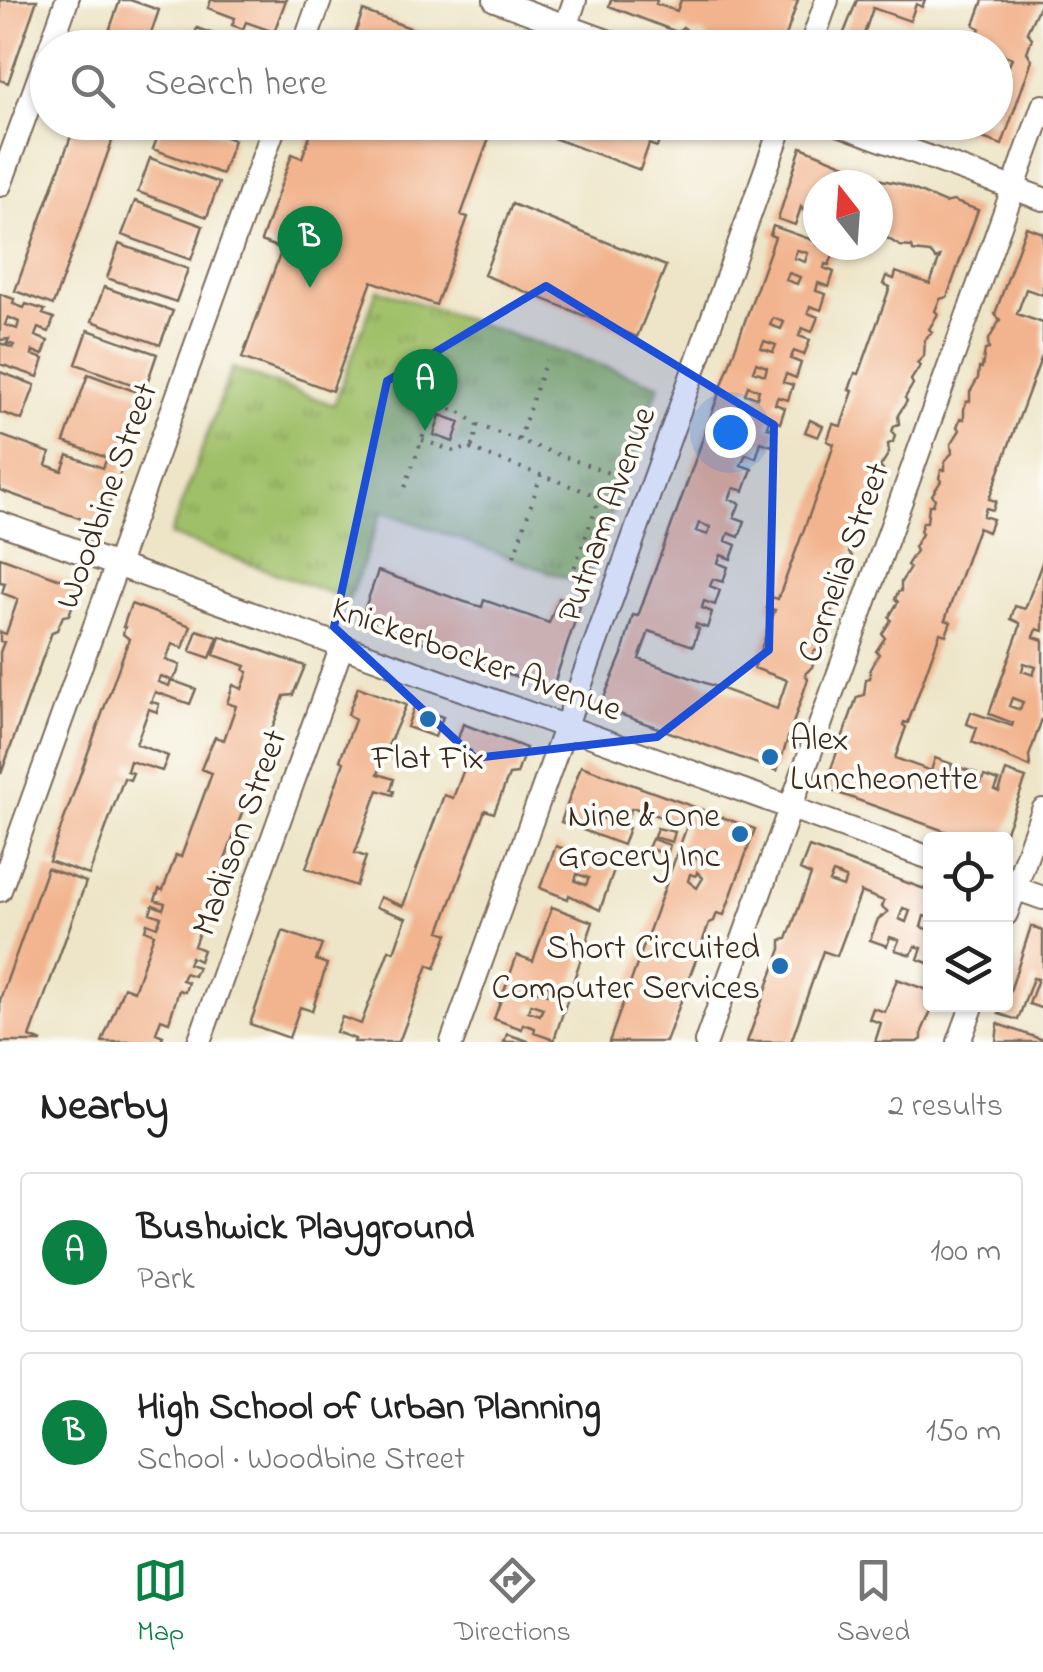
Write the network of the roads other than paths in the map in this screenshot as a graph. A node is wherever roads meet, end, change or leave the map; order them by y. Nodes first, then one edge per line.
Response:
1 (67, 0) edge
2 (320, 0) edge
3 (494, 0) edge
4 (575, 0) edge
5 (827, 0) edge
6 (566, 26) junction
7 (56, 30) edge
8 (309, 30) edge
9 (577, 30) edge
10 (816, 30) edge
11 (30, 101) edge
12 (1043, 106) edge
13 (270, 140) edge
14 (777, 140) edge
15 (882, 140) edge
16 (0, 185) edge
17 (1014, 188) junction
18 (1043, 198) edge
19 (0, 523) edge
20 (117, 565) junction
21 (342, 646) junction
22 (566, 726) junction
23 (790, 807) junction
24 (1043, 810) edge
25 (923, 855) edge
26 (1013, 880) edge
27 (1013, 888) edge
28 (0, 890) edge
29 (1043, 898) edge
30 (970, 1012) edge
31 (200, 1042) edge
32 (452, 1042) edge
33 (706, 1042) edge
34 (960, 1042) edge

1 - 7 street
2 - 8 street
3 - 6 street
4 - 6 street
5 - 10 street
6 - 9 street
11 - 16 street
12 - 17 street, Cornelia Street
13 - 20 street, Woodbine Street
14 - 22 street, Putnam Avenue
15 - 17 street
17 - 18 street
17 - 23 street, Cornelia Street
19 - 20 street, Knickerbocker Avenue
20 - 21 street, Knickerbocker Avenue
20 - 28 street, Woodbine Street
21 - 22 street, Knickerbocker Avenue
21 - 31 street, Madison Street
22 - 23 street, Knickerbocker Avenue
22 - 32 street, Putnam Avenue
23 - 25 street, Knickerbocker Avenue
23 - 33 street, Cornelia Street
24 - 26 street
27 - 29 street
30 - 34 street

